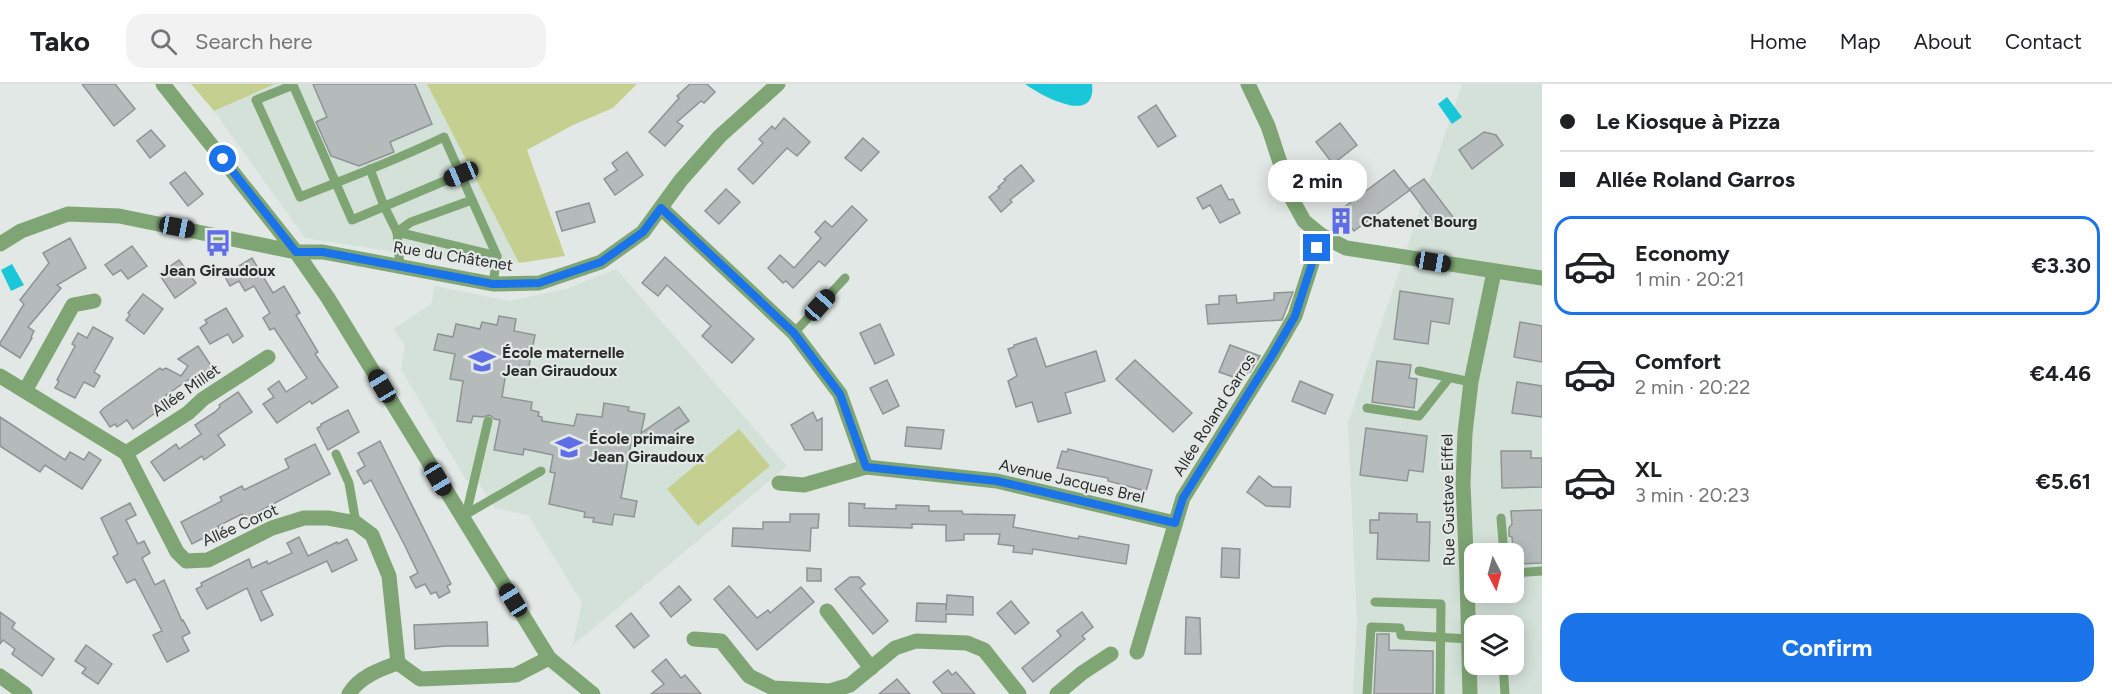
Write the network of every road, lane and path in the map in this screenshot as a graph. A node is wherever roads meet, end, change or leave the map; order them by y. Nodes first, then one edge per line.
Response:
1 (164, 84) edge
2 (778, 84) edge
3 (1248, 84) edge
4 (370, 169) junction
5 (461, 174) junction
6 (335, 183) junction
7 (472, 200) junction
8 (384, 206) junction
9 (661, 208) junction
10 (397, 232) junction
11 (1321, 236) junction
12 (0, 244) edge
13 (296, 252) junction
14 (497, 256) junction
15 (400, 267) junction
16 (1494, 272) junction
17 (845, 278) dead end
18 (1542, 278) edge
19 (493, 284) junction
20 (94, 301) dead end
21 (794, 333) junction
22 (268, 357) dead end
23 (1419, 371) dead end
24 (0, 375) edge
25 (1449, 378) junction
26 (1471, 382) junction
27 (25, 391) junction
28 (1367, 408) dead end
29 (488, 421) dead end
30 (126, 453) junction
31 (336, 454) dead end
32 (866, 467) junction
33 (541, 471) dead end
34 (779, 483) dead end
35 (464, 516) junction
36 (1501, 518) dead end
37 (356, 522) junction
38 (1175, 523) junction
39 (1468, 543) edge
40 (1503, 543) edge
41 (1542, 571) edge
42 (1524, 572) edge
43 (1375, 602) dead end
44 (827, 611) dead end
45 (1442, 638) junction
46 (694, 639) dead end
47 (1464, 639) edge
48 (1137, 652) dead end
49 (1112, 654) dead end
50 (549, 658) junction
51 (398, 663) junction
52 (871, 668) junction
53 (1471, 675) edge
54 (1504, 675) edge
55 (0, 676) edge
56 (26, 694) edge
57 (349, 694) edge
58 (593, 694) edge
59 (1019, 694) edge
60 (1057, 694) edge
61 (1367, 694) edge
62 (1440, 694) edge
63 (1470, 694) edge
64 (1505, 694) edge

1 - 13 street
2 - 9 street, Rue du Châtenet
3 - 11 street
4 - 5 lane
4 - 6 lane
4 - 8 lane
5 - 7 lane
5 - 8 lane
6 - 6 lane
6 - 8 lane
7 - 10 lane
7 - 14 lane
8 - 10 lane
9 - 19 street, Rue du Châtenet
9 - 21 street
10 - 14 lane
10 - 15 lane
11 - 16 street
11 - 38 street, Allée Roland Garros
12 - 13 street, Rue du Châtenet
13 - 15 street, Rue du Châtenet
13 - 35 street
14 - 19 lane
15 - 19 street, Rue du Châtenet
16 - 18 street
16 - 26 street, Rue Gustave Eiffel
17 - 21 lane
20 - 27 street
21 - 32 street
22 - 30 street, Allée Millet
23 - 25 lane
24 - 27 street
25 - 26 lane
25 - 28 lane
26 - 39 street, Rue Gustave Eiffel
27 - 30 street
29 - 35 lane
30 - 37 street, Allée Corot
31 - 37 lane
32 - 34 street
32 - 38 street, Avenue Jacques Brel
33 - 35 lane
35 - 50 street
36 - 40 lane
37 - 51 street
38 - 48 street, Allée Roland Garros
41 - 42 lane
43 - 45 lane
44 - 52 street
45 - 47 lane
45 - 61 lane
45 - 62 lane
46 - 52 street
49 - 60 street
50 - 51 street
50 - 58 street
51 - 57 street
52 - 59 street
53 - 63 street, Rue Gustave Eiffel
54 - 64 lane
55 - 56 street

